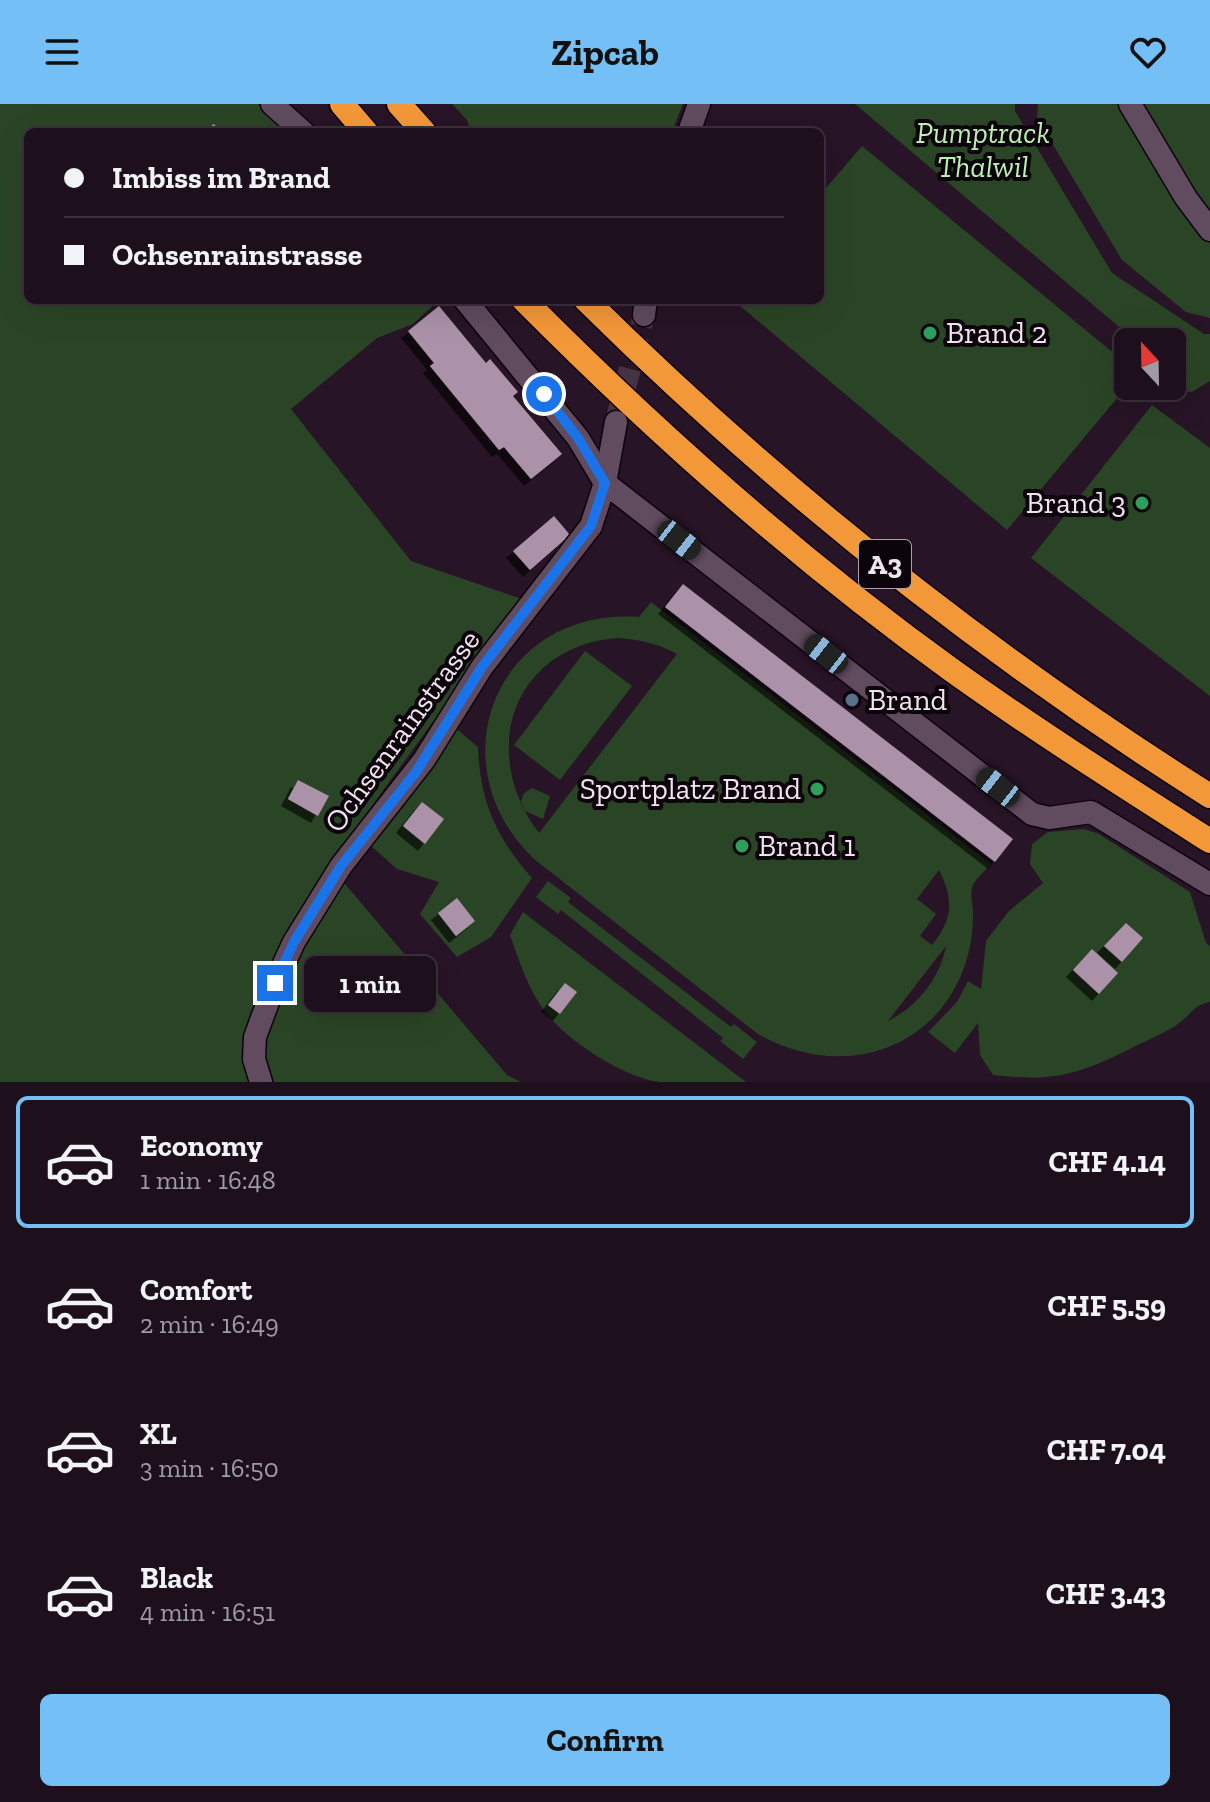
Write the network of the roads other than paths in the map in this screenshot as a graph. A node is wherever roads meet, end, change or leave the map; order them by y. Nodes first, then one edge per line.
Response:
1 (272, 104) edge
2 (342, 104) edge
3 (399, 104) edge
4 (699, 104) edge
5 (1130, 104) edge
6 (299, 128) edge
7 (363, 128) edge
8 (420, 128) edge
9 (690, 128) edge
10 (1210, 230) edge
11 (468, 304) edge
12 (528, 304) edge
13 (590, 304) edge
14 (616, 422) tunnel mouth
15 (605, 483) junction
16 (1210, 796) edge
17 (1210, 841) edge
18 (1210, 884) edge
19 (261, 1082) edge

1 - 6 street
2 - 7 highway
3 - 8 highway
4 - 9 street
5 - 10 street
11 - 15 street
12 - 17 highway, A3
13 - 16 highway, A3
14 - 15 street, Ochsenrainstrasse
15 - 18 street
15 - 19 street, Ochsenrainstrasse

